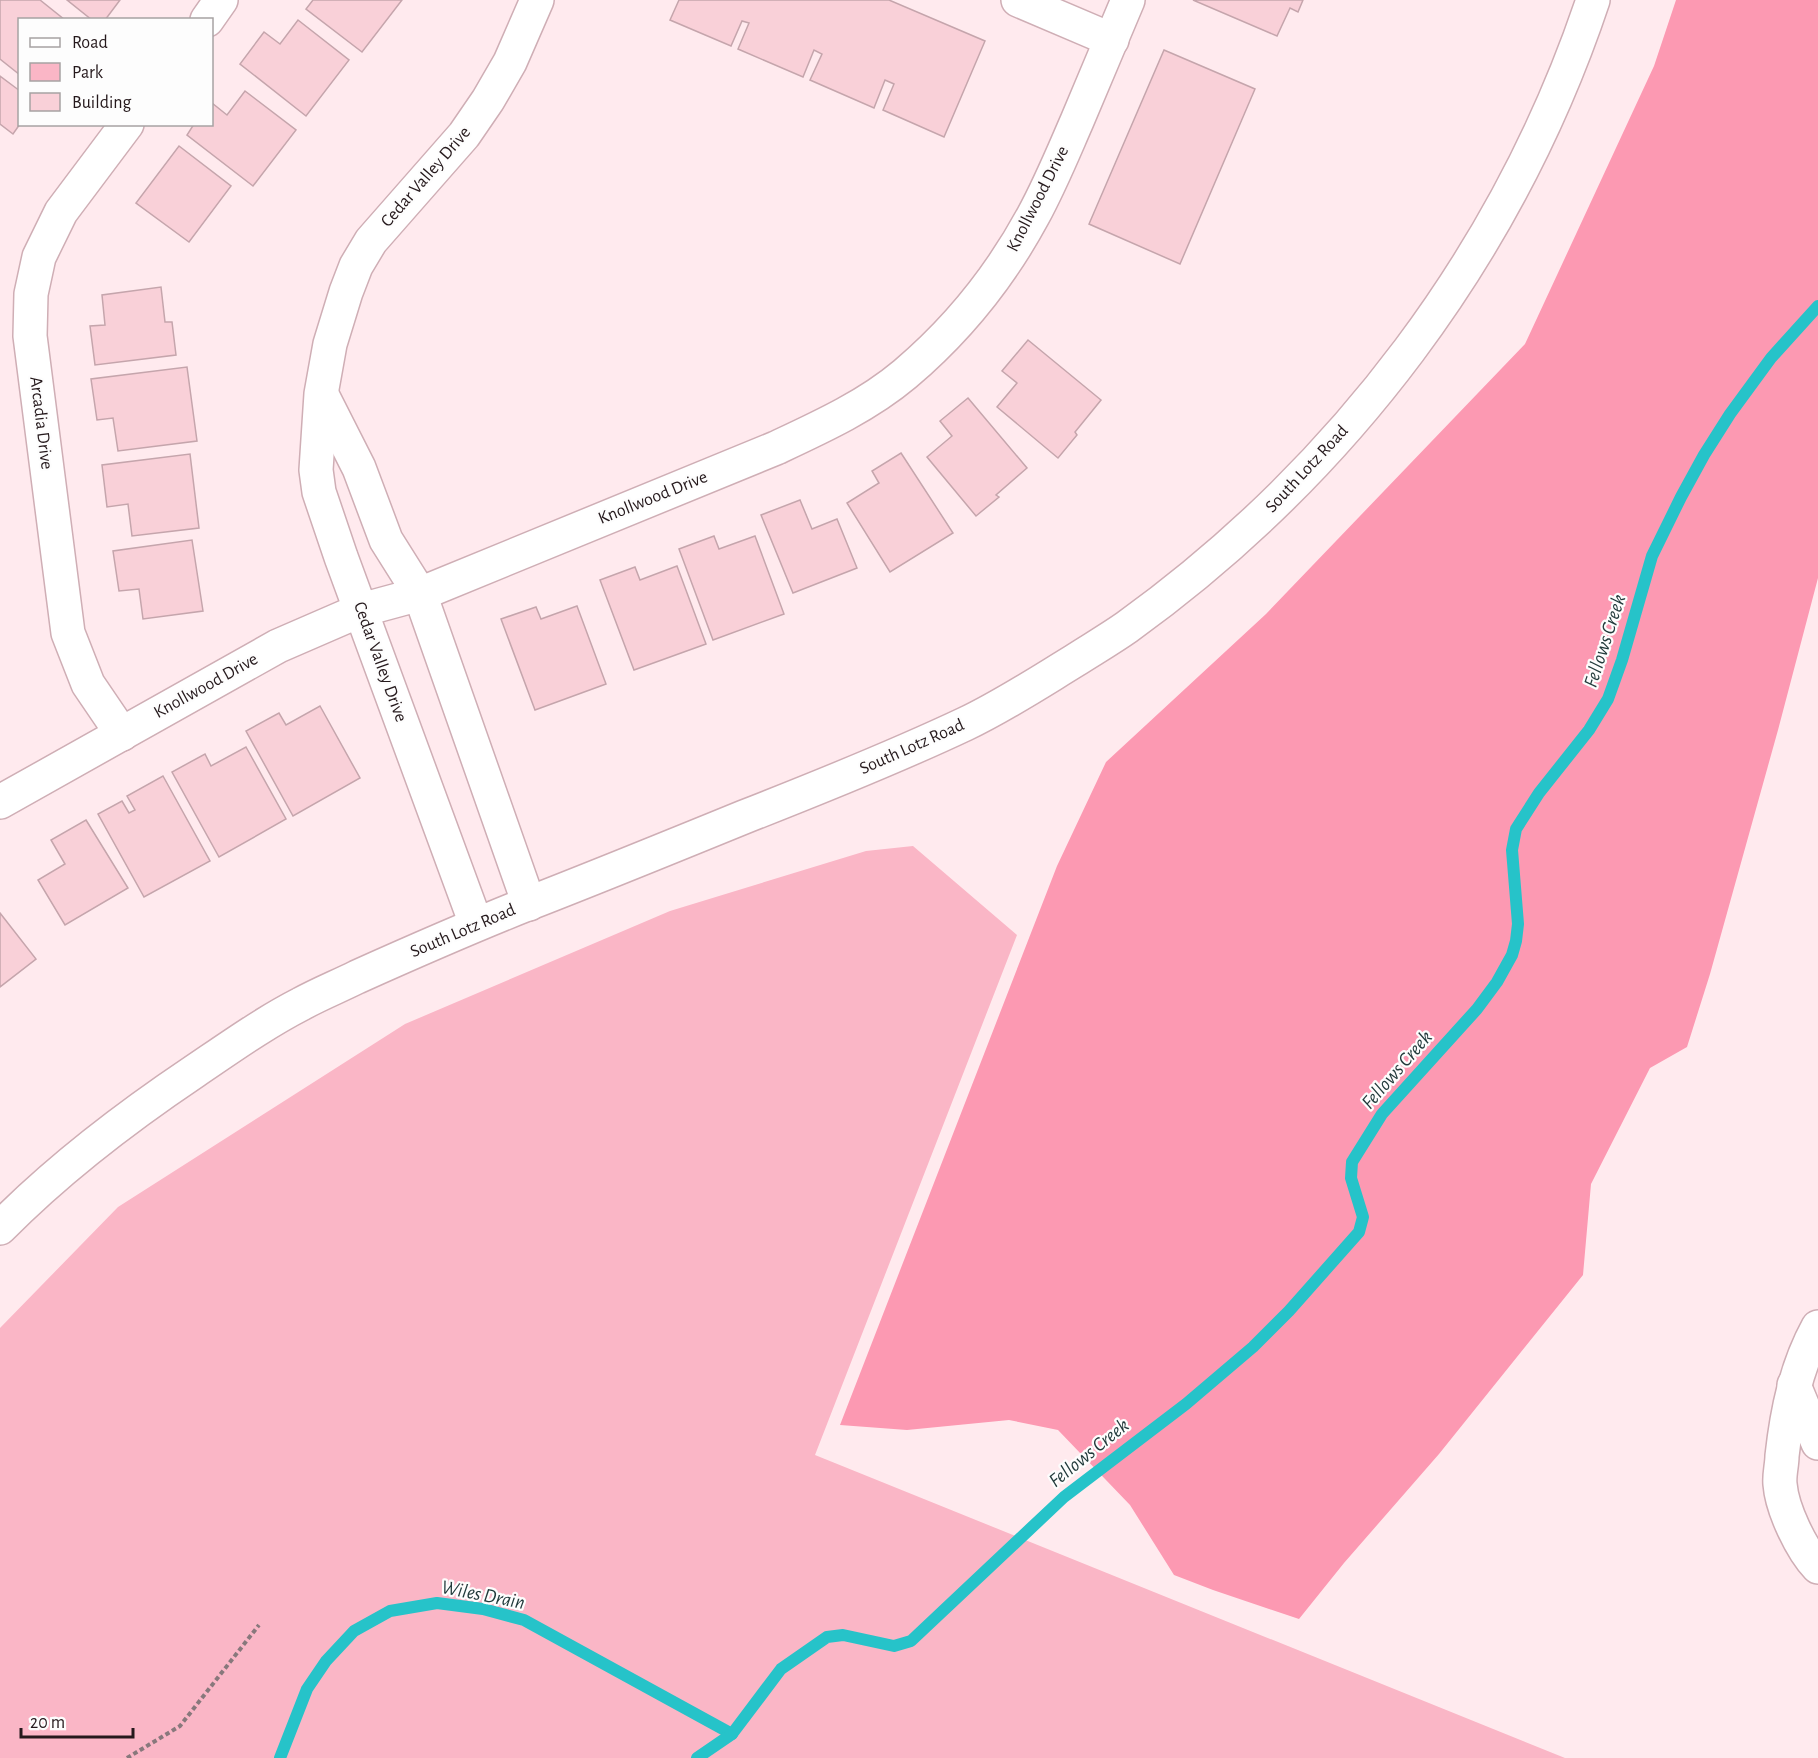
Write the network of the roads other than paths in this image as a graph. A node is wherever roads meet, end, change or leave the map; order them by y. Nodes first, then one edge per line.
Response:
1 (222, 0) edge
2 (537, 0) edge
3 (1018, 0) edge
4 (1128, 0) edge
5 (1593, 0) edge
6 (208, 18) edge
7 (1112, 40) junction
8 (125, 126) edge
9 (321, 394) junction
10 (420, 594) junction
11 (361, 610) junction
12 (122, 734) junction
13 (0, 802) edge
14 (529, 904) junction
15 (476, 924) junction
16 (0, 1228) edge
17 (1818, 1327) edge
18 (1794, 1385) junction
19 (1818, 1443) edge
20 (1818, 1567) edge

1 - 6 street
2 - 9 street, Cedar Valley Drive
3 - 7 street
4 - 7 street, Knollwood Drive
5 - 14 street, South Lotz Road
7 - 10 street, Knollwood Drive
8 - 12 street, Arcadia Drive
9 - 10 street
9 - 11 street, Cedar Valley Drive
10 - 11 street, Knollwood Drive
10 - 14 street
11 - 12 street, Knollwood Drive
11 - 15 street, Cedar Valley Drive
12 - 13 street, Knollwood Drive
14 - 15 street, South Lotz Road
15 - 16 street, South Lotz Road
17 - 18 street
18 - 19 street
18 - 20 street

